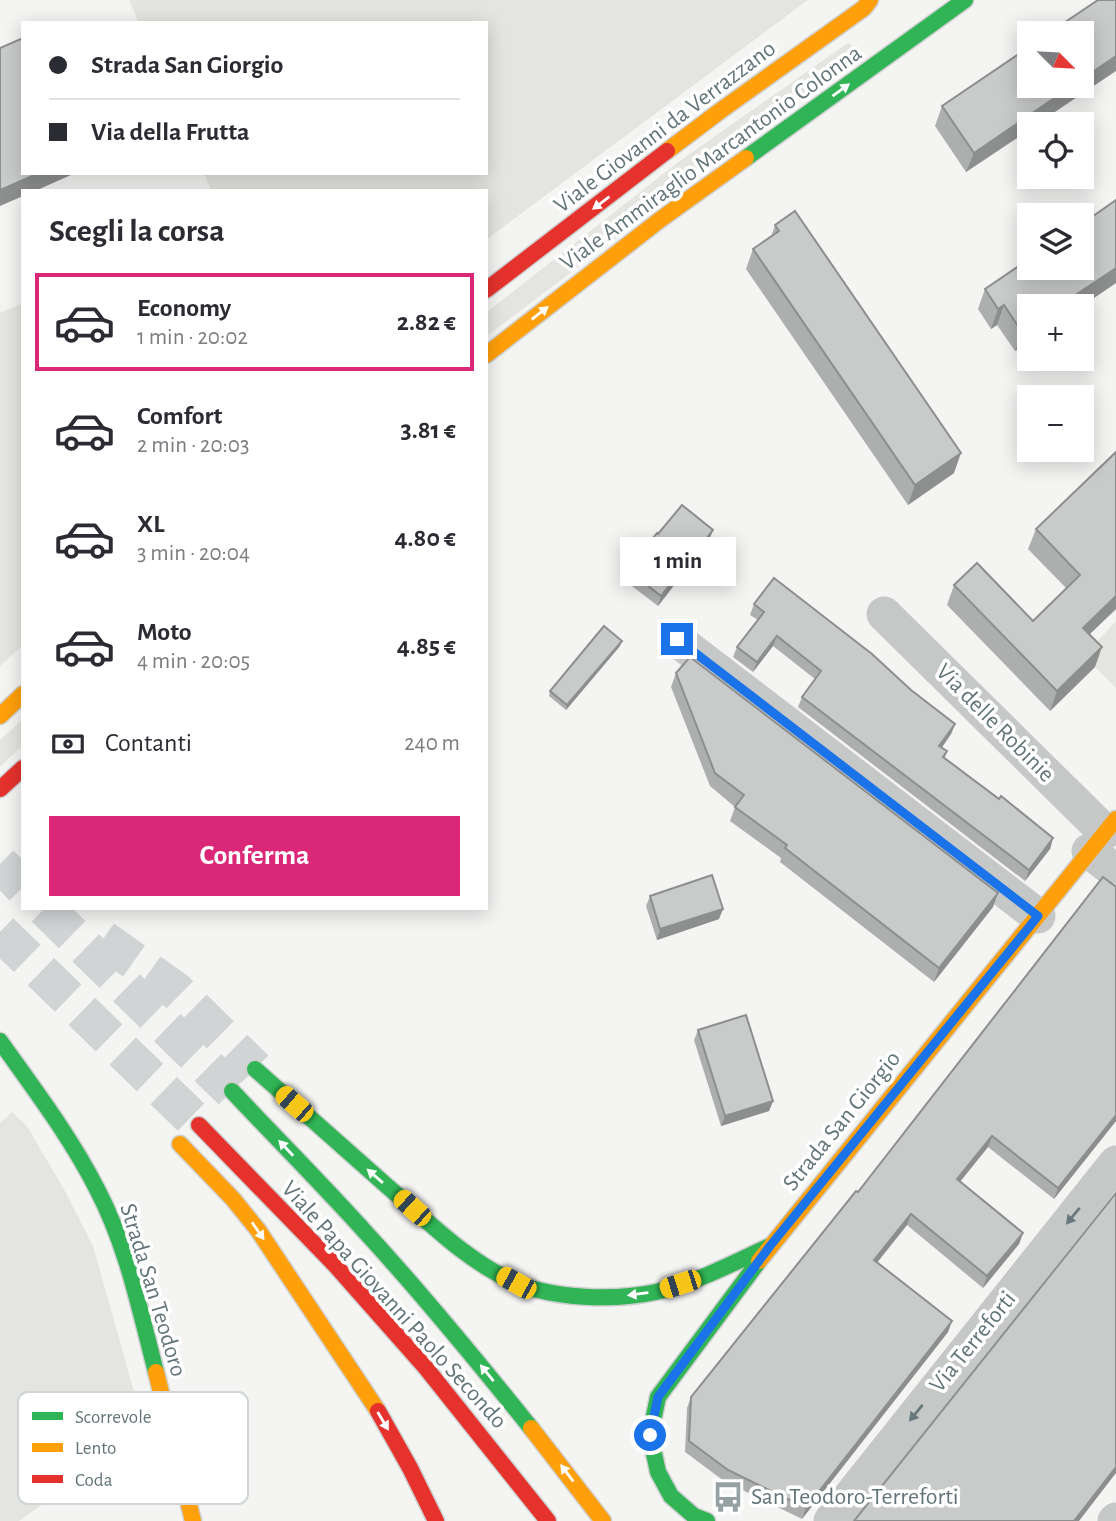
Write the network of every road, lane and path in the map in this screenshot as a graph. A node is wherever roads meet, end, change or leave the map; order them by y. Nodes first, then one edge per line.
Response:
1 (870, 0) edge
2 (965, 0) edge
3 (488, 288) edge
4 (488, 353) edge
5 (884, 614) dead end
6 (677, 639) dead end
7 (21, 696) edge
8 (0, 716) edge
9 (21, 770) edge
10 (0, 789) edge
11 (1103, 834) edge
12 (1116, 872) edge
13 (1038, 916) junction
14 (0, 1041) edge
15 (0, 1058) edge
16 (255, 1069) tunnel mouth
17 (33, 1088) junction
18 (232, 1091) tunnel mouth
19 (199, 1125) tunnel mouth
20 (180, 1144) dead end
21 (1116, 1163) edge
22 (770, 1246) junction
23 (161, 1392) edge
24 (189, 1504) edge
25 (193, 1521) edge
26 (436, 1521) edge
27 (548, 1521) edge
28 (603, 1521) edge
29 (707, 1521) edge
30 (831, 1521) edge

1 -> 3 main road, Viale Giovanni da Verrazzano
4 -> 2 main road, Viale Ammiraglio Marcantonio Colonna
5 - 11 street, Via delle Robinie
6 - 13 street
7 - 8 main road
9 - 10 main road
11 - 12 street, Via delle Robinie
11 - 13 main road, Strada San Giorgio
13 - 22 main road, Strada San Giorgio
14 - 17 main road, Strada San Teodoro
15 - 17 main road, Strada San Teodoro
22 -> 16 main road
17 - 23 main road, Strada San Teodoro
28 -> 18 main road, Viale Papa Giovanni Paolo Secondo
19 - 27 main road, Viale Papa Giovanni Paolo Secondo
20 -> 26 main road
21 -> 30 street, Via Terreforti
22 - 29 main road, Strada San Giorgio
24 - 25 main road, Strada San Teodoro

